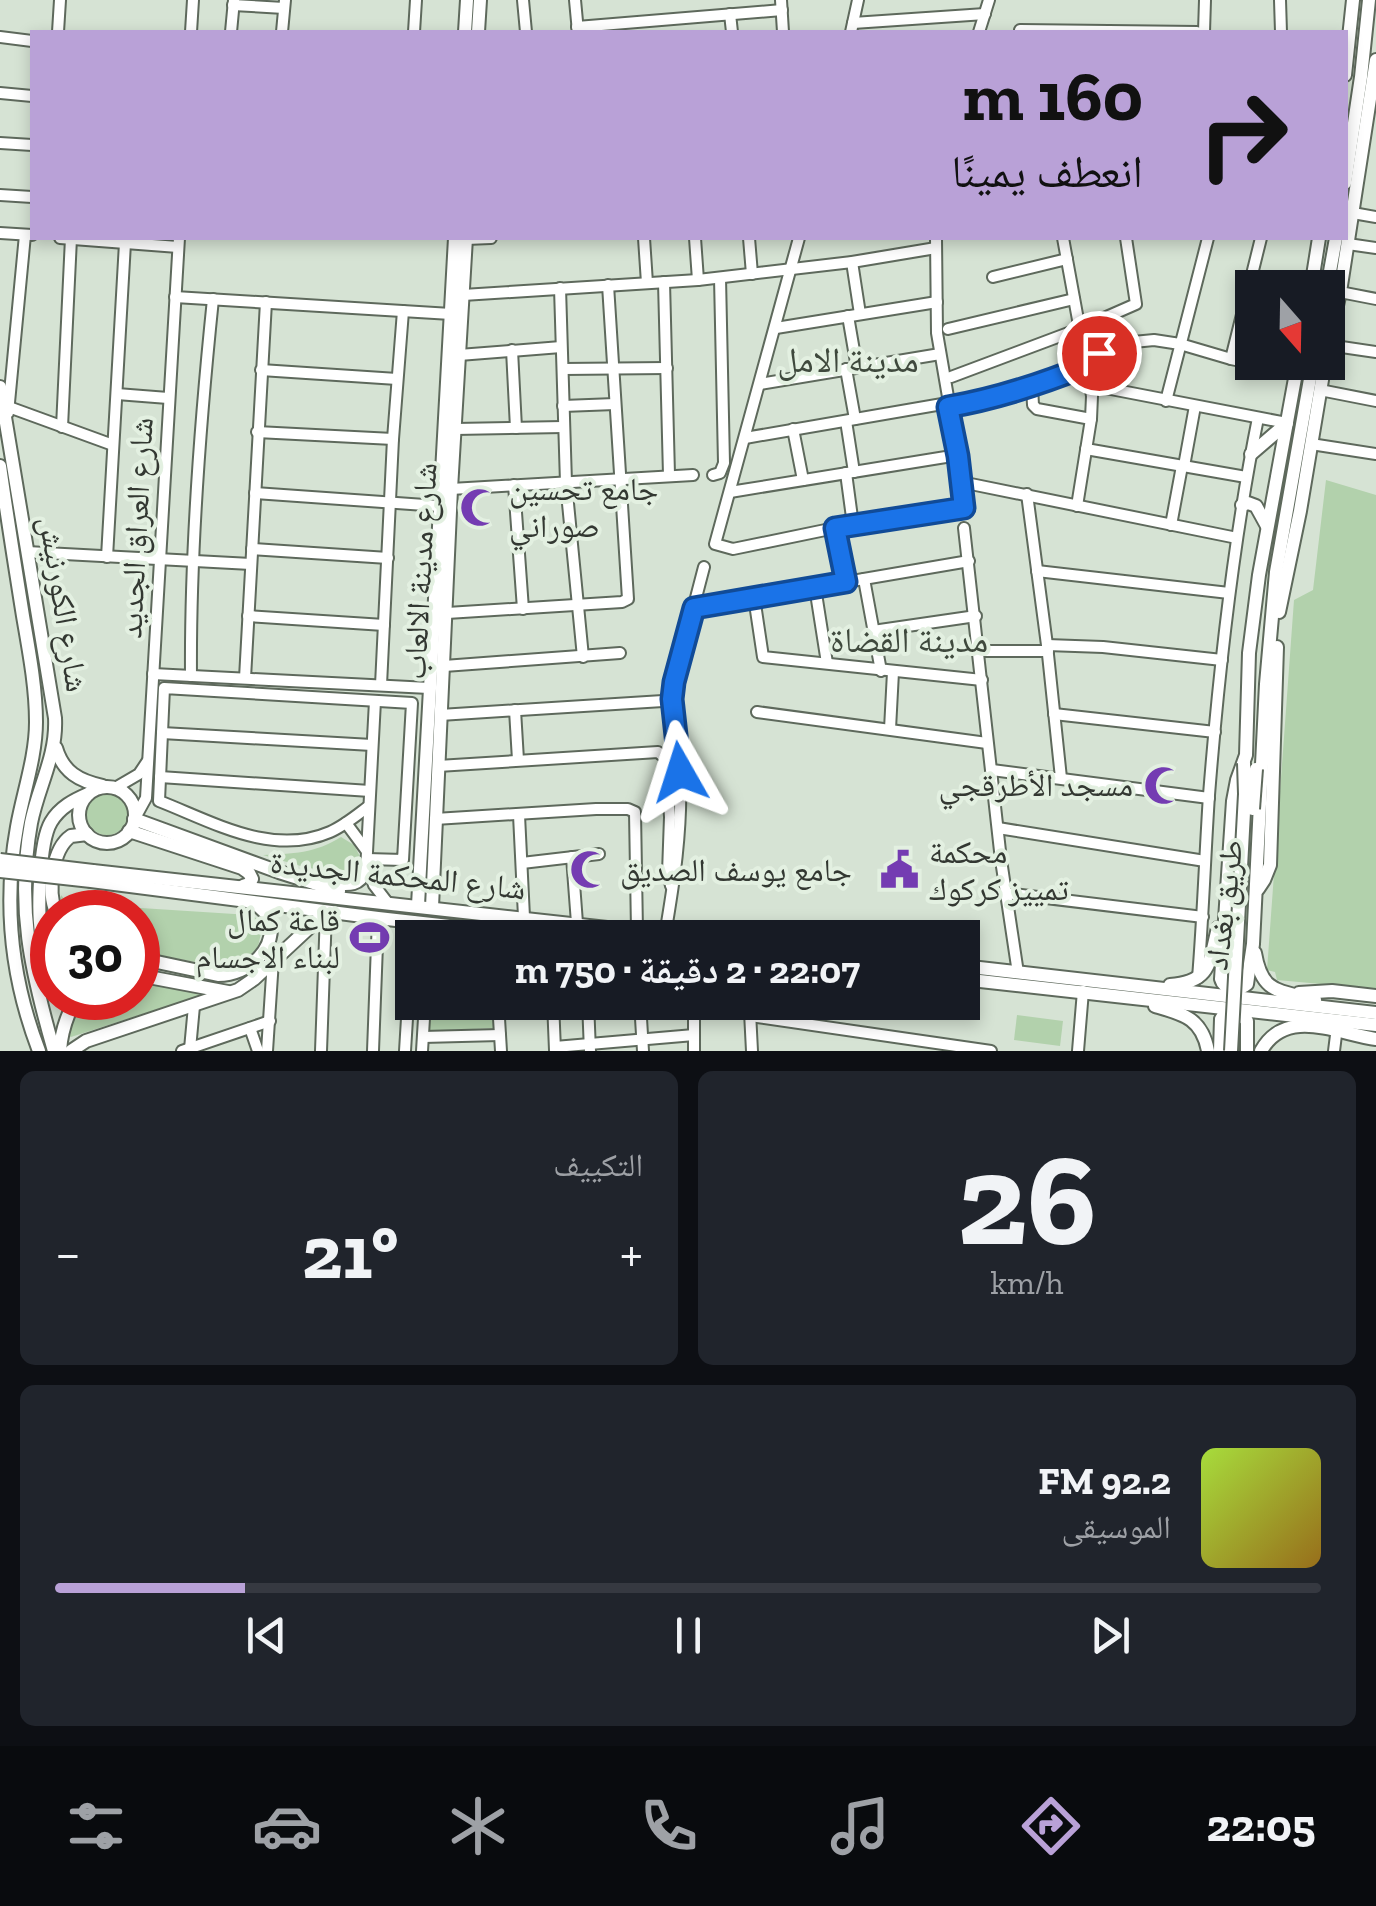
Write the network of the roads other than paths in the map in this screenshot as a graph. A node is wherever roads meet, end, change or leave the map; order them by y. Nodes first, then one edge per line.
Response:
1 (60, 0) edge
2 (193, 0) edge
3 (416, 0) edge
4 (467, 0) edge
5 (480, 0) edge
6 (523, 0) edge
7 (575, 0) edge
8 (858, 0) edge
9 (989, 0) edge
10 (1205, 0) edge
11 (1280, 0) edge
12 (1353, 0) edge
13 (1369, 0) edge
14 (233, 2) edge
15 (284, 4) edge
16 (782, 5) edge
17 (730, 14) junction
18 (985, 14) junction
19 (678, 19) junction
20 (628, 28) edge
21 (852, 28) edge
22 (58, 30) edge
23 (191, 30) edge
24 (231, 30) edge
25 (282, 30) edge
26 (414, 30) edge
27 (465, 30) edge
28 (478, 30) edge
29 (526, 30) edge
30 (578, 30) edge
31 (680, 30) edge
32 (732, 30) edge
33 (784, 30) edge
34 (979, 30) edge
35 (1200, 30) edge
36 (1281, 30) edge
37 (1348, 30) edge
38 (0, 38) edge
39 (30, 40) edge
40 (1376, 60) edge
41 (1367, 77) junction
42 (0, 93) edge
43 (30, 96) edge
44 (0, 143) edge
45 (30, 145) edge
46 (1349, 189) edge
47 (0, 194) edge
48 (30, 197) edge
49 (1353, 213) junction
50 (1376, 217) edge
51 (1348, 225) edge
52 (0, 233) edge
53 (29, 235) edge
54 (72, 240) edge
55 (98, 240) edge
56 (462, 240) edge
57 (462, 240) edge
58 (644, 240) edge
59 (696, 240) edge
60 (749, 240) edge
61 (797, 240) edge
62 (1064, 240) edge
63 (1126, 240) edge
64 (1207, 240) edge
65 (1260, 240) edge
66 (1314, 240) edge
67 (1342, 240) edge
68 (125, 242) junction
69 (178, 242) edge
70 (936, 243) edge
71 (1376, 248) edge
72 (1067, 259) junction
73 (852, 262) junction
74 (791, 270) junction
75 (1312, 270) edge
76 (1337, 270) edge
77 (752, 274) junction
78 (993, 277) dead end
79 (720, 278) junction
80 (698, 280) junction
81 (664, 282) junction
82 (647, 283) junction
83 (608, 285) junction
84 (560, 288) junction
85 (1345, 293) edge
86 (463, 295) junction
87 (175, 297) junction
88 (213, 299) junction
89 (1074, 299) junction
90 (1376, 299) edge
91 (266, 302) junction
92 (937, 302) junction
93 (403, 311) junction
94 (451, 314) junction
95 (854, 315) junction
96 (776, 328) junction
97 (948, 328) dead end
98 (1080, 330) junction
99 (1180, 344) junction
100 (562, 347) junction
101 (1345, 347) edge
102 (512, 350) junction
103 (1376, 352) edge
104 (940, 354) junction
105 (459, 355) junction
106 (1231, 359) junction
107 (1235, 360) edge
108 (1085, 363) junction
109 (666, 368) junction
110 (851, 368) junction
111 (563, 369) junction
112 (613, 369) junction
113 (261, 370) junction
114 (952, 377) dead end
115 (397, 379) junction
116 (1295, 380) edge
117 (1312, 380) edge
118 (1321, 380) edge
119 (760, 384) junction
120 (1090, 385) junction
121 (1032, 386) junction
122 (0, 387) edge
123 (1320, 390) junction
124 (117, 394) junction
125 (168, 398) junction
126 (1166, 401) junction
127 (1376, 401) edge
128 (615, 404) junction
129 (948, 405) junction
130 (6, 406) junction
131 (563, 406) junction
132 (1195, 406) junction
133 (1258, 418) junction
134 (1091, 419) junction
135 (850, 420) junction
136 (1287, 423) junction
137 (62, 427) junction
138 (563, 427) junction
139 (516, 428) junction
140 (793, 429) junction
141 (455, 430) junction
142 (258, 432) junction
143 (1308, 437) junction
144 (745, 438) junction
145 (393, 439) junction
146 (113, 445) junction
147 (1086, 449) junction
148 (1251, 454) junction
149 (1376, 454) edge
150 (958, 456) junction
151 (0, 466) edge
152 (1183, 466) junction
153 (850, 472) junction
154 (713, 474) dead end
155 (693, 475) dead end
156 (670, 476) junction
157 (1246, 477) junction
158 (620, 479) junction
159 (803, 480) junction
160 (961, 482) junction
161 (566, 483) junction
162 (514, 485) junction
163 (451, 488) junction
164 (730, 492) junction
165 (255, 493) junction
166 (1027, 494) junction
167 (390, 504) junction
168 (1242, 505) junction
169 (439, 506) junction
170 (1077, 506) junction
171 (853, 526) junction
172 (1171, 526) junction
173 (835, 528) junction
174 (964, 528) dead end
175 (1268, 528) junction
176 (17, 532) junction
177 (1236, 538) junction
178 (252, 549) junction
179 (27, 552) junction
180 (106, 556) junction
181 (388, 558) junction
182 (160, 560) junction
183 (194, 561) junction
184 (970, 562) junction
185 (251, 564) junction
186 (704, 567) dead end
187 (1037, 571) junction
188 (441, 572) junction
189 (864, 579) junction
190 (846, 582) junction
191 (815, 587) junction
192 (1229, 593) junction
193 (754, 597) junction
194 (576, 604) junction
195 (694, 608) junction
196 (523, 609) junction
197 (447, 613) junction
198 (248, 616) junction
199 (976, 616) junction
200 (384, 625) junction
201 (873, 632) junction
202 (1047, 648) junction
203 (980, 651) junction
204 (620, 653) dead end
205 (583, 657) junction
206 (1222, 660) junction
207 (827, 663) junction
208 (444, 666) junction
209 (887, 671) junction
210 (153, 674) junction
211 (190, 676) junction
212 (245, 678) junction
213 (982, 680) junction
214 (382, 686) junction
215 (429, 688) junction
216 (1271, 697) junction
217 (374, 701) junction
218 (663, 701) dead end
219 (515, 710) junction
220 (757, 712) dead end
221 (440, 714) junction
222 (1054, 714) junction
223 (890, 729) junction
224 (1215, 732) junction
225 (162, 733) junction
226 (1264, 738) junction
227 (988, 743) junction
228 (55, 745) junction
229 (372, 745) junction
230 (518, 760) junction
231 (148, 761) junction
232 (438, 766) junction
233 (1250, 766) junction
234 (992, 770) junction
235 (160, 778) junction
236 (1060, 778) junction
237 (110, 787) junction
238 (370, 791) junction
239 (88, 794) junction
240 (1209, 798) junction
241 (369, 806) junction
242 (519, 816) junction
243 (435, 819) junction
244 (133, 823) junction
245 (346, 823) junction
246 (998, 828) junction
247 (87, 834) junction
248 (599, 854) dead end
249 (572, 857) junction
250 (367, 858) junction
251 (0, 860) edge
252 (1205, 861) junction
253 (522, 863) junction
254 (0, 871) edge
255 (92, 876) junction
256 (314, 883) junction
257 (242, 886) junction
258 (41, 890) edge
259 (52, 890) edge
260 (1256, 891) junction
261 (672, 892) junction
262 (1005, 893) junction
263 (366, 900) junction
264 (254, 902) junction
265 (387, 902) junction
266 (425, 906) junction
267 (1224, 906) junction
268 (326, 912) junction
269 (1203, 916) junction
270 (524, 917) junction
271 (378, 918) junction
272 (396, 920) edge
273 (550, 920) edge
274 (577, 920) edge
275 (637, 920) edge
276 (668, 920) edge
277 (1254, 944) junction
278 (274, 959) junction
279 (160, 963) edge
280 (980, 968) edge
281 (1018, 973) junction
282 (160, 979) edge
283 (1198, 979) junction
284 (980, 981) edge
285 (1084, 991) junction
286 (1140, 992) junction
287 (231, 993) junction
288 (1293, 994) junction
289 (1376, 996) edge
290 (1253, 1005) junction
291 (194, 1006) junction
292 (1361, 1012) junction
293 (1376, 1013) edge
294 (66, 1020) edge
295 (408, 1020) edge
296 (424, 1020) edge
297 (499, 1020) edge
298 (553, 1020) edge
299 (589, 1020) edge
300 (641, 1020) edge
301 (694, 1020) edge
302 (751, 1020) edge
303 (813, 1020) edge
304 (270, 1021) junction
305 (1338, 1024) junction
306 (1376, 1024) edge
307 (250, 1028) junction
308 (694, 1034) junction
309 (500, 1036) junction
310 (423, 1038) junction
311 (1371, 1043) edge
312 (642, 1045) edge
313 (590, 1047) edge
314 (555, 1049) edge
315 (186, 1050) edge
316 (983, 1050) edge
317 (38, 1051) edge
318 (57, 1051) edge
319 (71, 1051) edge
320 (258, 1051) edge
321 (268, 1051) edge
322 (321, 1051) edge
323 (373, 1051) edge
324 (406, 1051) edge
325 (422, 1051) edge
326 (501, 1051) edge
327 (694, 1051) edge
328 (752, 1051) edge
329 (1078, 1051) edge
330 (1208, 1051) edge
331 (1220, 1051) edge
332 (1234, 1051) edge
333 (1246, 1051) edge
334 (1262, 1051) edge
335 (1334, 1051) edge

1 - 22 street
2 - 23 street
3 - 26 street
4 - 27 main road
5 - 28 main road
6 - 29 street
7 - 30 street
8 - 21 street
9 - 18 street
10 - 35 street
11 - 36 street
12 - 37 main road
13 - 41 main road
14 - 15 street
14 - 24 street
15 - 25 street
16 - 17 street
16 - 33 street
17 - 19 street
17 - 32 street
18 - 21 street
18 - 34 street
19 - 20 street
19 - 31 street
20 - 30 street
38 - 39 street
40 - 41 main road
41 - 46 main road
42 - 43 street
44 - 45 street
46 - 49 main road
47 - 48 street
49 - 50 street
49 - 51 main road
52 - 53 street
53 - 130 street
54 - 137 street
55 - 68 street
56 - 86 main road, شارع مدينة الالعاب
57 - 94 main road, شارع مدينة الالعاب
58 - 82 street
59 - 80 street
60 - 77 street
61 - 74 street
62 - 72 street
63 - 98 street
64 - 99 street
65 - 106 street
66 - 75 main road
67 - 71 street
67 - 76 main road
68 - 69 street
68 - 124 street
69 - 87 street, شارع العراق الجديد
70 - 73 street
70 - 92 street
72 - 78 street
72 - 89 street
73 - 74 street
73 - 95 street
74 - 77 street
74 - 96 street
77 - 79 street
79 - 80 street
79 - 154 street
80 - 81 street
81 - 82 street
81 - 109 street
82 - 83 street
83 - 84 street
83 - 112 street
84 - 86 street
84 - 100 street
85 - 90 street
86 - 105 main road, شارع مدينة الالعاب
87 - 88 street
87 - 125 street, شارع العراق الجديد
88 - 91 street
88 - 183 street
89 - 97 street
89 - 98 street
91 - 93 street
91 - 113 street
92 - 95 street
92 - 104 street
93 - 94 street
93 - 115 street
94 - 169 main road, شارع مدينة الالعاب
95 - 96 street
95 - 110 street
96 - 119 street
98 - 108 street
98 - 114 street
99 - 106 street
99 - 108 street
99 - 126 street
100 - 102 street
100 - 111 street
101 - 103 street
102 - 105 street
102 - 139 street
104 - 110 street
104 - 129 street
105 - 141 main road, شارع مدينة الالعاب
106 - 107 street
108 - 120 street
108 - 121 street
109 - 112 street
109 - 156 street
110 - 119 street
110 - 135 street
111 - 112 street
111 - 131 street
112 - 128 street
113 - 115 street
113 - 142 street
115 - 145 street
116 - 136 main road, طريق بغداد
117 - 143 main road, طريق بغداد
118 - 123 main road
119 - 144 street
120 - 126 street
120 - 134 street
121 - 129 street
121 - 134 street
122 - 130 main road, شارع الكورنيش
123 - 127 street
123 - 143 main road
124 - 125 street
124 - 146 street
125 - 182 street, شارع العراق الجديد
126 - 132 street
128 - 131 street
128 - 158 street
129 - 135 street
129 - 150 street
130 - 137 street
130 - 176 main road, شارع الكورنيش
131 - 138 street
132 - 133 street
132 - 152 street
133 - 136 street
133 - 148 street
134 - 147 street
135 - 140 street
135 - 153 street
136 - 148 main road
136 - 175 main road, طريق بغداد
137 - 146 street
138 - 139 street
138 - 161 street
139 - 141 street
140 - 144 street
140 - 159 street
141 - 163 main road, شارع مدينة الالعاب
142 - 145 street
142 - 165 street
143 - 149 street
143 - 216 main road, طريق بغداد
144 - 164 street
145 - 167 street
146 - 180 street
147 - 152 street
147 - 170 street
148 - 157 street
150 - 153 street
150 - 160 street
151 - 176 main road, شارع الكورنيش
152 - 157 street
152 - 172 street
153 - 159 street
153 - 171 street
155 - 156 street
156 - 158 street
157 - 168 street
158 - 161 street
158 - 194 street
159 - 164 street
160 - 166 street
160 - 171 street
161 - 162 street
161 - 194 street
162 - 163 street
162 - 196 street
163 - 188 main road, شارع مدينة الالعاب
164 - 173 street
165 - 167 street
165 - 178 street
166 - 170 street
166 - 187 street
167 - 169 street
167 - 181 street
168 - 175 main road
168 - 177 street
169 - 188 main road, شارع مدينة الالعاب
170 - 172 street
171 - 173 street
172 - 177 street
173 - 190 street
174 - 184 street
175 - 233 main road, طريق بغداد
176 - 179 main road, شارع الكورنيش
176 - 317 main road, شارع الكورنيش
177 - 192 street
178 - 181 street
178 - 185 street
179 - 180 street
179 - 228 main road, شارع الكورنيش
180 - 182 street
181 - 200 street
182 - 183 street
182 - 210 street, شارع العراق الجديد
183 - 185 street
183 - 211 street
184 - 189 street
184 - 199 street
185 - 198 street
186 - 195 street
187 - 192 street
187 - 202 street
188 - 197 main road, شارع مدينة الالعاب
188 - 215 main road, شارع مدينة الالعاب
189 - 190 street
189 - 201 street
190 - 191 street
191 - 193 street
191 - 207 street
192 - 206 street
193 - 195 street
193 - 207 street
194 - 196 street
194 - 205 street
195 - 261 street
196 - 197 street
197 - 208 main road, شارع مدينة الالعاب
198 - 200 street
198 - 212 street
199 - 201 street
199 - 203 street
200 - 214 street
201 - 209 street
202 - 203 street
202 - 206 street
202 - 222 street
203 - 213 street
204 - 205 street
205 - 208 street
206 - 224 street
207 - 209 street
208 - 221 main road, شارع مدينة الالعاب
209 - 213 street
209 - 223 street
210 - 211 street
210 - 231 street, شارع العراق الجديد
211 - 212 street
212 - 214 street
213 - 227 street
214 - 215 street
215 - 266 main road, شارع مدينة الالعاب
216 - 226 main road, طريق بغداد
216 - 260 main road
217 - 225 street
217 - 229 street
217 - 250 street
218 - 219 street
219 - 221 street
219 - 230 street
220 - 223 street
221 - 232 main road, شارع مدينة الالعاب
222 - 224 street
222 - 236 street
223 - 227 street
224 - 240 street
225 - 229 street
225 - 235 street
226 - 233 main road
226 - 260 main road, طريق بغداد
227 - 234 street
228 - 237 main road
228 - 318 main road, شارع الكورنيش
229 - 238 street
230 - 232 street
230 - 261 street
231 - 237 street
231 - 244 street, شارع العراق الجديد
232 - 243 main road, شارع مدينة الالعاب
233 - 267 main road, طريق بغداد
233 - 332 main road, bridge
234 - 236 street
234 - 246 street
235 - 238 street
235 - 245 street
236 - 240 street
237 - 239 main road
237 - 244 main road
238 - 241 street
239 - 247 main road
239 - 258 main road
240 - 252 street
241 - 245 street
241 - 250 street
242 - 243 street
242 - 253 street
242 - 275 street
243 - 266 main road, شارع مدينة الالعاب
244 - 247 main road
244 - 256 main road
244 - 257 main road
245 - 250 street
246 - 252 street
246 - 262 street
247 - 259 main road
248 - 249 street
249 - 253 street
249 - 274 street
250 - 256 street
250 - 265 street
251 - 255 main road, bridge
252 - 269 street
253 - 270 street
254 - 255 main road, bridge
255 - 257 main road, شارع المحكمة الجديدة
255 - 264 main road, شارع المحكمة الجديدة
256 - 263 main road
257 - 263 main road, شارع المحكمة الجديدة
260 - 277 main road, طريق بغداد
261 - 276 street
262 - 269 street
262 - 281 street
263 - 265 main road, شارع المحكمة الجديدة
264 - 268 main road, شارع المحكمة الجديدة
264 - 279 main road
265 - 266 main road, شارع المحكمة الجديدة
266 - 270 main road, شارع المحكمة الجديدة
267 - 277 main road, طريق بغداد
267 - 283 main road
268 - 271 main road, شارع المحكمة الجديدة
268 - 278 main road
268 - 322 street
269 - 283 street
270 - 273 main road, شارع المحكمة الجديدة
271 - 272 main road, شارع المحكمة الجديدة
271 - 323 street
277 - 288 main road
278 - 287 main road
278 - 304 street
280 - 281 main road
281 - 286 main road
282 - 287 main road
283 - 286 main road
284 - 285 main road
285 - 286 main road
285 - 329 street
286 - 290 main road
286 - 330 main road
287 - 291 main road
288 - 289 main road
288 - 292 main road
290 - 292 main road
290 - 305 main road
291 - 315 street
291 - 319 main road
292 - 293 main road
294 - 318 main road
295 - 324 street
296 - 310 street
297 - 309 street
298 - 314 street
299 - 313 street
300 - 312 street
301 - 308 street
302 - 328 street
303 - 316 street
304 - 307 street
304 - 321 street
305 - 306 main road
305 - 311 main road
305 - 334 main road
305 - 335 street
307 - 315 street
307 - 320 street
308 - 312 street
308 - 327 street
309 - 310 street
309 - 326 street
310 - 325 street
312 - 313 street
313 - 314 street
331 - 333 main road, طريق بغداد

